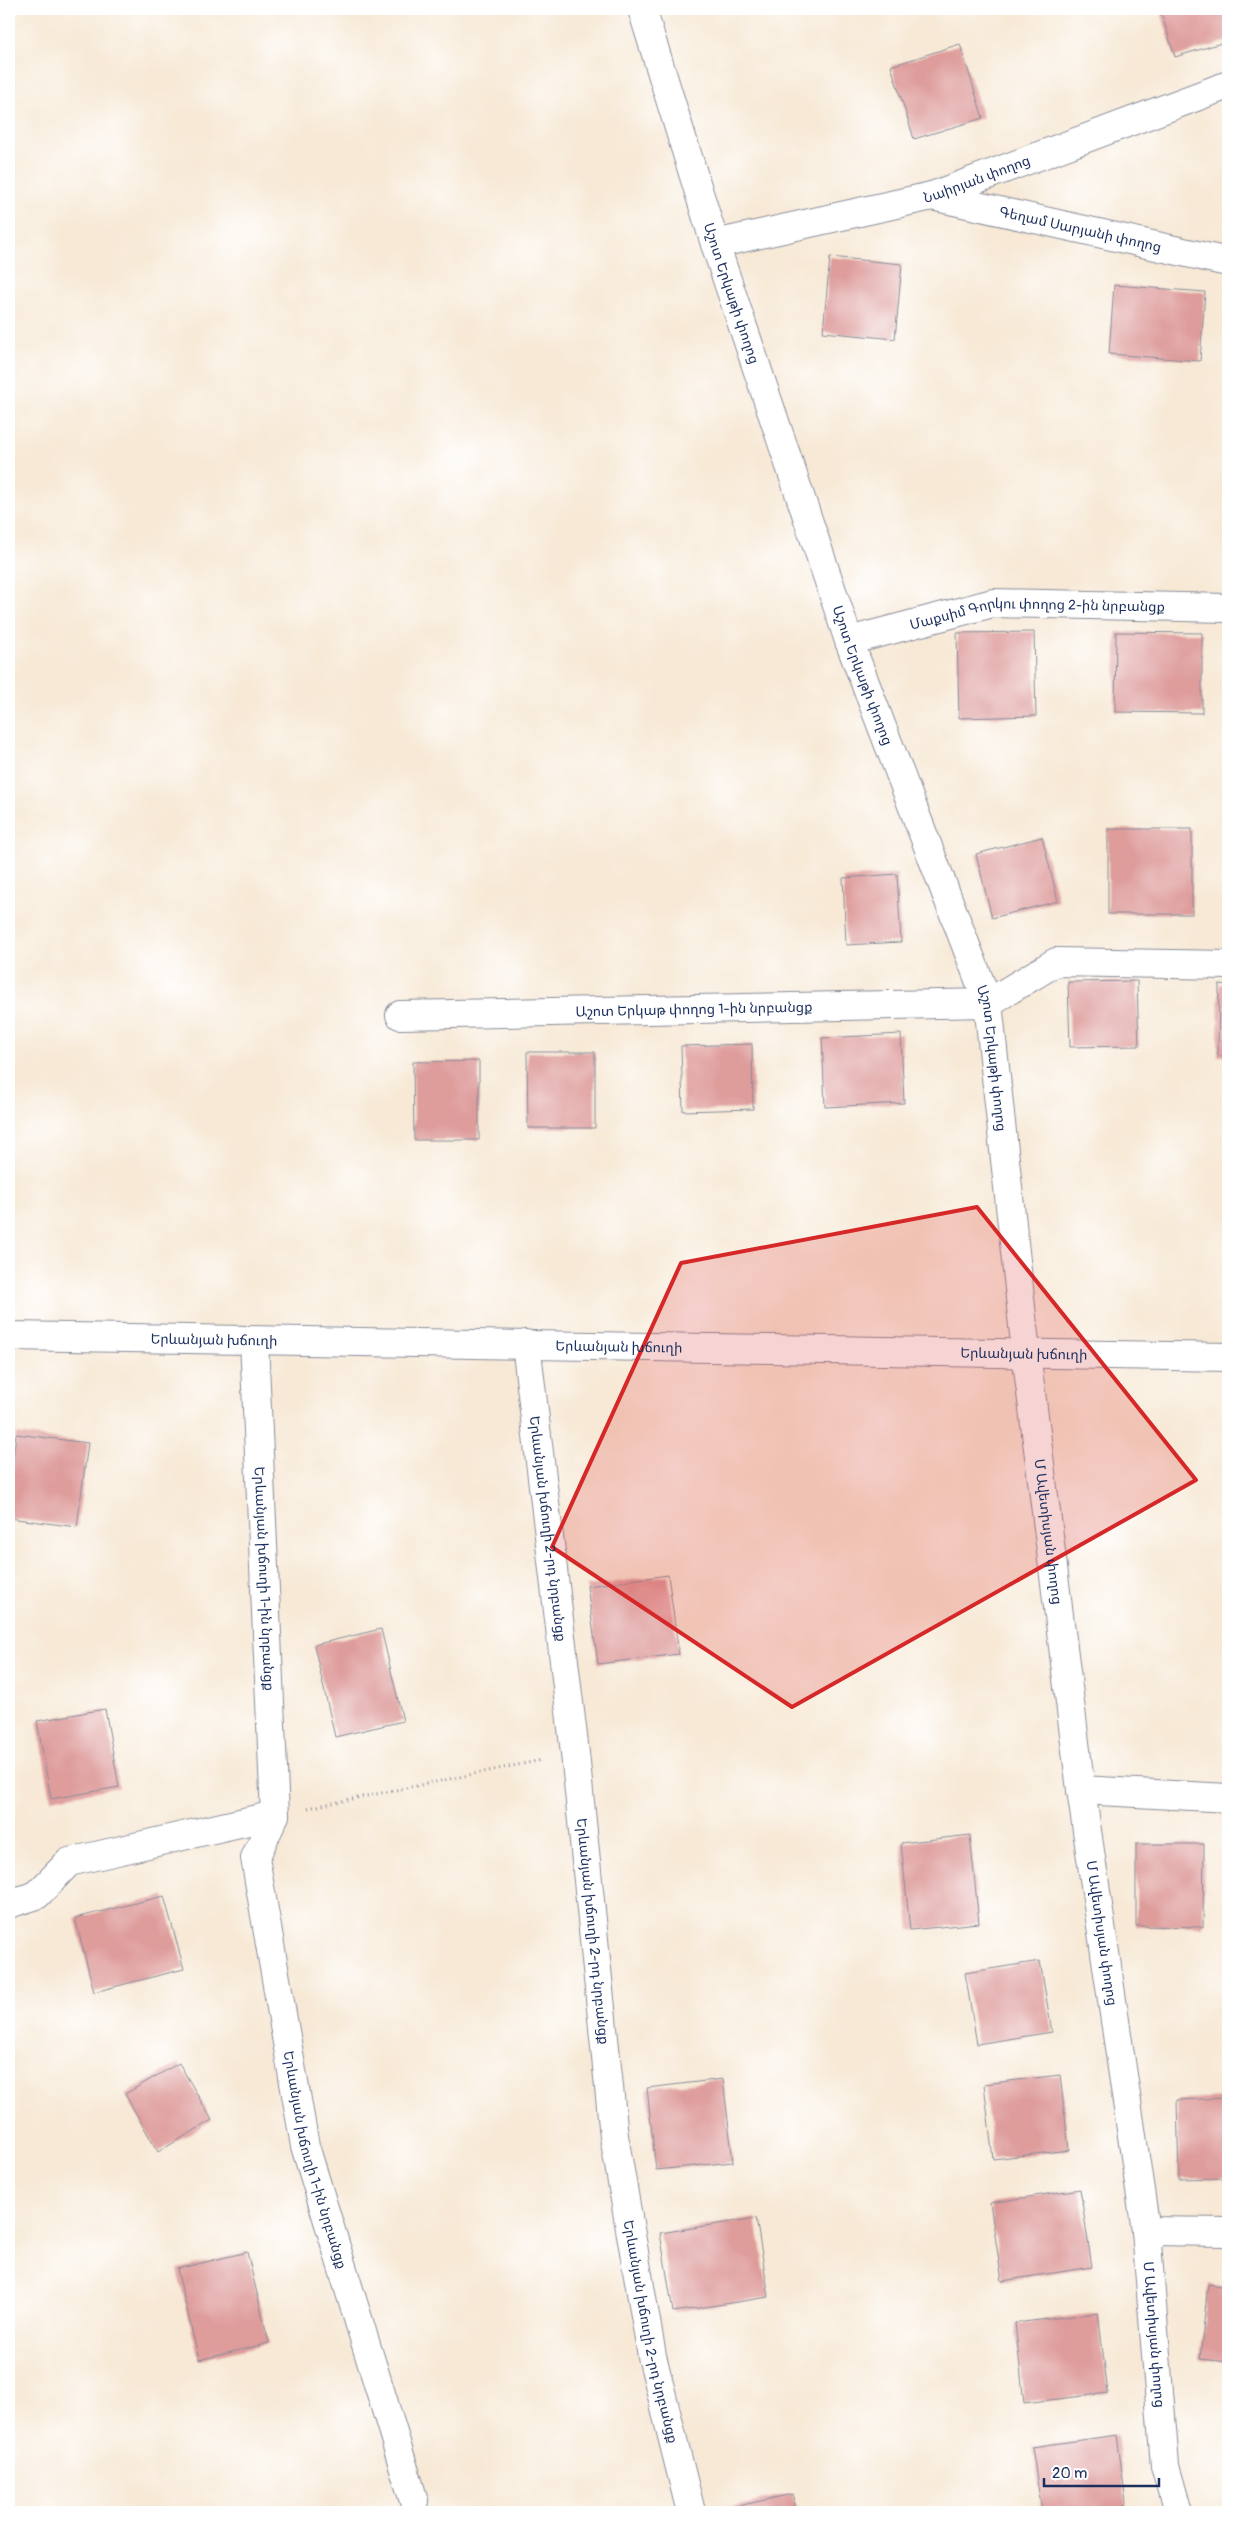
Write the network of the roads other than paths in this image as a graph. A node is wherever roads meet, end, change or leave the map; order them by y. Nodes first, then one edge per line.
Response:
1 (642, 9) edge
2 (1228, 85) edge
3 (932, 196) junction
4 (715, 244) junction
5 (1228, 262) edge
6 (1228, 608) edge
7 (849, 641) junction
8 (1228, 965) edge
9 (988, 1003) junction
10 (400, 1015) dead end
11 (9, 1336) edge
12 (254, 1341) junction
13 (526, 1344) junction
14 (1026, 1353) junction
15 (1228, 1356) edge
16 (1081, 1790) junction
17 (1228, 1798) edge
18 (275, 1815) junction
19 (9, 1904) edge
20 (1146, 2231) junction
21 (1228, 2232) edge
22 (414, 2501) dead end
23 (691, 2512) edge
24 (1178, 2512) edge

1 - 4 street, Աշոտ Երկաթի փողոց
2 - 3 street, Նաիրյան փողոց
3 - 4 street, Նաիրյան փողոց
3 - 5 street, Գեղամ Սարյանի փողոց
4 - 7 street, Աշոտ Երկաթի փողոց
6 - 7 street, Մաքսիմ Գորկու փողոց 2-ին նրբանցք
7 - 9 street, Աշոտ Երկաթի փողոց
8 - 9 street
9 - 10 street, Աշոտ Երկաթ փողոց 1-ին նրբանցք
9 - 14 street, Աշոտ Երկաթի փողոց
11 - 12 street, Երևանյան խճուղի
12 - 13 street, Երևանյան խճուղի
12 - 18 street, Երևանյան խճուղի 1-ին նրբանցք
13 - 14 street, Երևանյան խճուղի
13 - 23 street, Երևանյան խճուղի 2-րդ նրբանցք
14 - 15 street, Երևանյան խճուղի
14 - 16 street, Մ Ավետիսյան փողոց
16 - 17 street
16 - 20 street, Մ Ավետիսյան փողոց
18 - 19 street
18 - 22 street, Երևանյան խճուղի 1-ին նրբանցք
20 - 21 street
20 - 24 street, Մ Ավետիսյան փողոց

